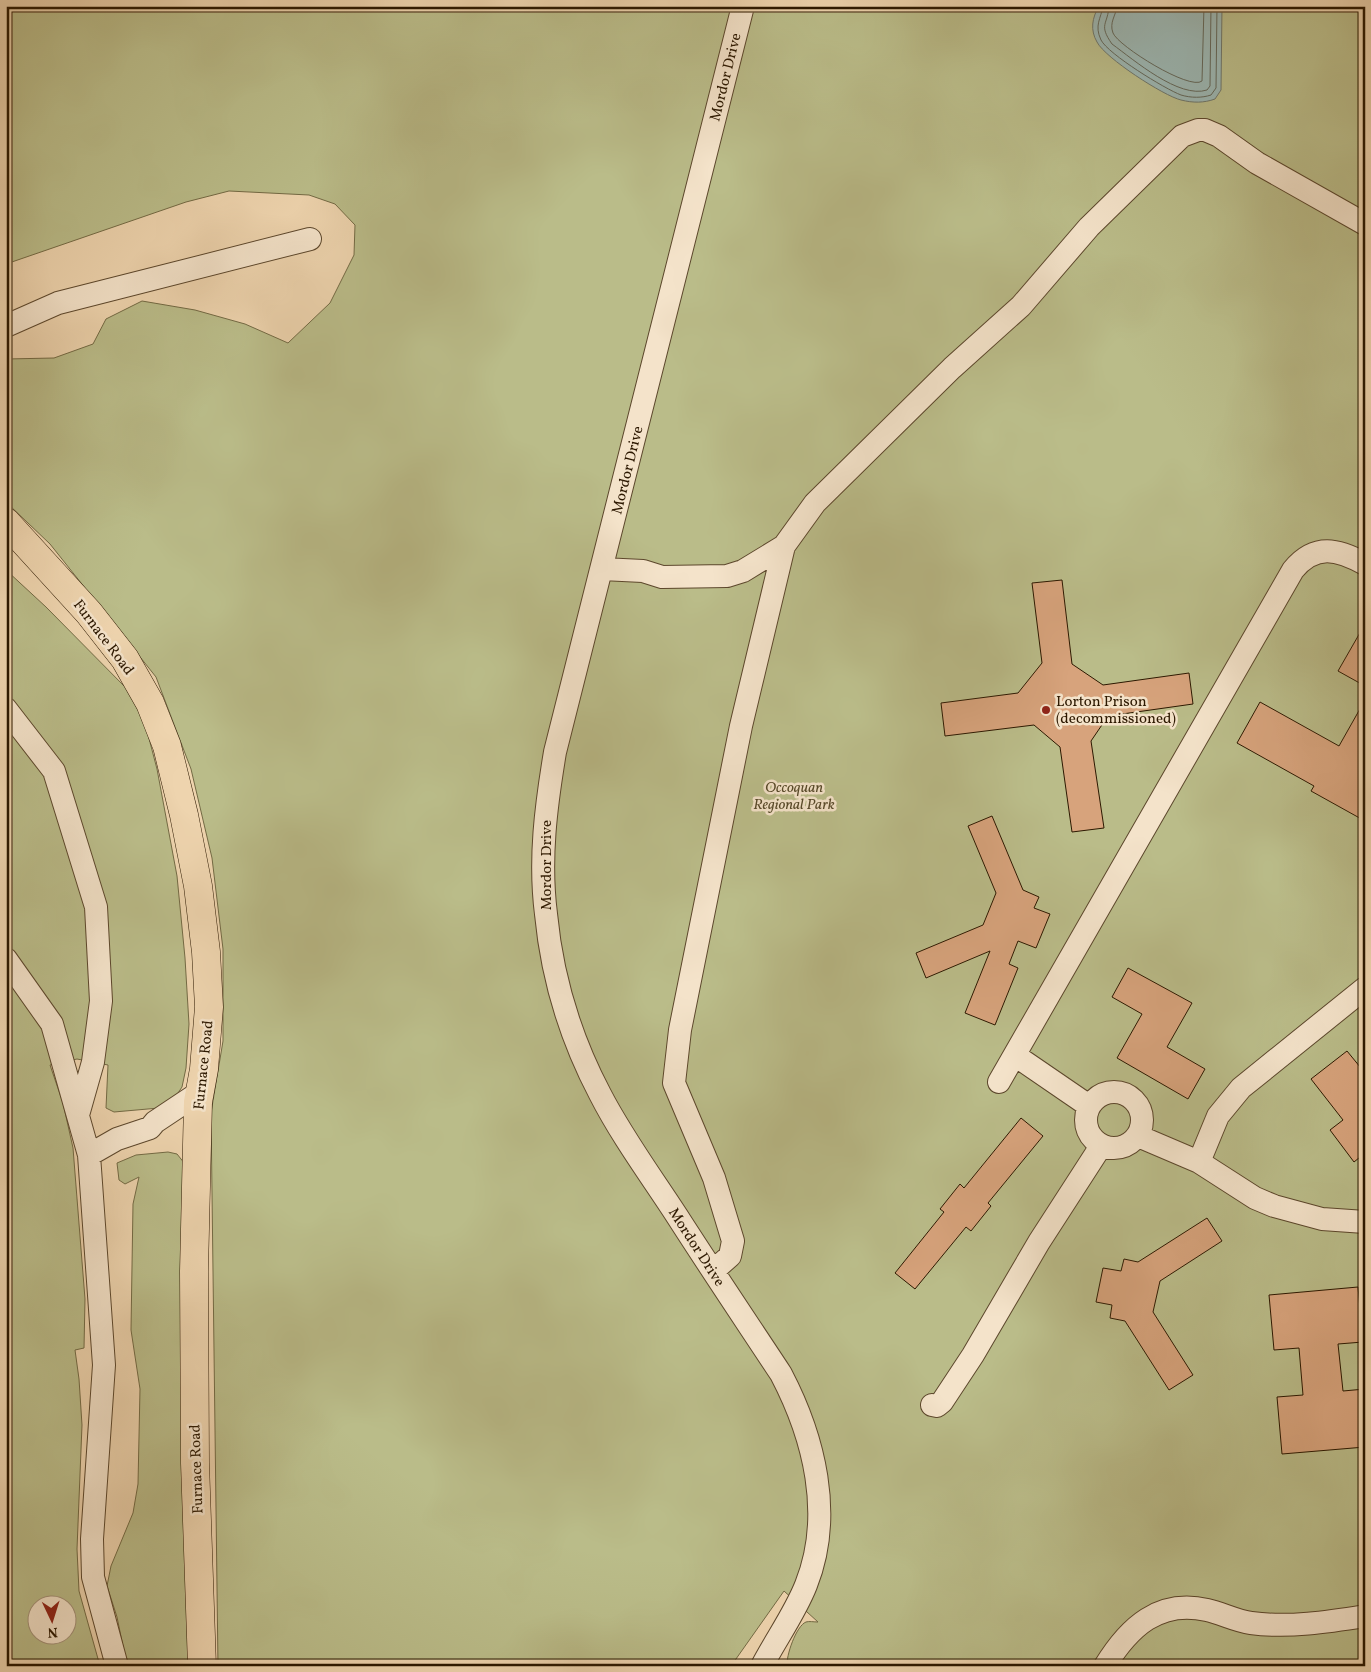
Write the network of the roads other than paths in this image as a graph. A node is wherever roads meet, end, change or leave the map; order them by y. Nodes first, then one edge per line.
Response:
1 (743, 6) edge
2 (1365, 224) edge
3 (310, 239) dead end
4 (6, 326) edge
5 (6, 522) edge
6 (784, 546) junction
7 (1365, 564) edge
8 (602, 570) junction
9 (6, 709) edge
10 (6, 959) edge
11 (1365, 988) edge
12 (1016, 1056) junction
13 (999, 1082) dead end
14 (199, 1104) junction
15 (1089, 1106) junction
16 (78, 1115) junction
17 (1138, 1136) junction
18 (1101, 1146) junction
19 (89, 1155) junction
20 (1199, 1162) junction
21 (1365, 1222) edge
22 (713, 1271) junction
23 (932, 1405) dead end
24 (1365, 1616) edge
25 (117, 1666) edge
26 (202, 1666) edge
27 (762, 1666) edge
28 (1105, 1666) edge

1 - 8 street, Mordor Drive
2 - 6 street
3 - 4 street
5 - 14 main road, Furnace Road
6 - 8 street
6 - 22 street
7 - 12 street
8 - 22 street, Mordor Drive
9 - 16 street
10 - 16 street
11 - 20 street
12 - 13 street
12 - 15 street
14 - 19 street
14 - 26 main road, Furnace Road
15 - 17 street
15 - 18 street
16 - 19 street
17 - 18 street
17 - 20 street
18 - 23 street
19 - 25 street
20 - 21 street
22 - 27 street, Mordor Drive
24 - 28 street

